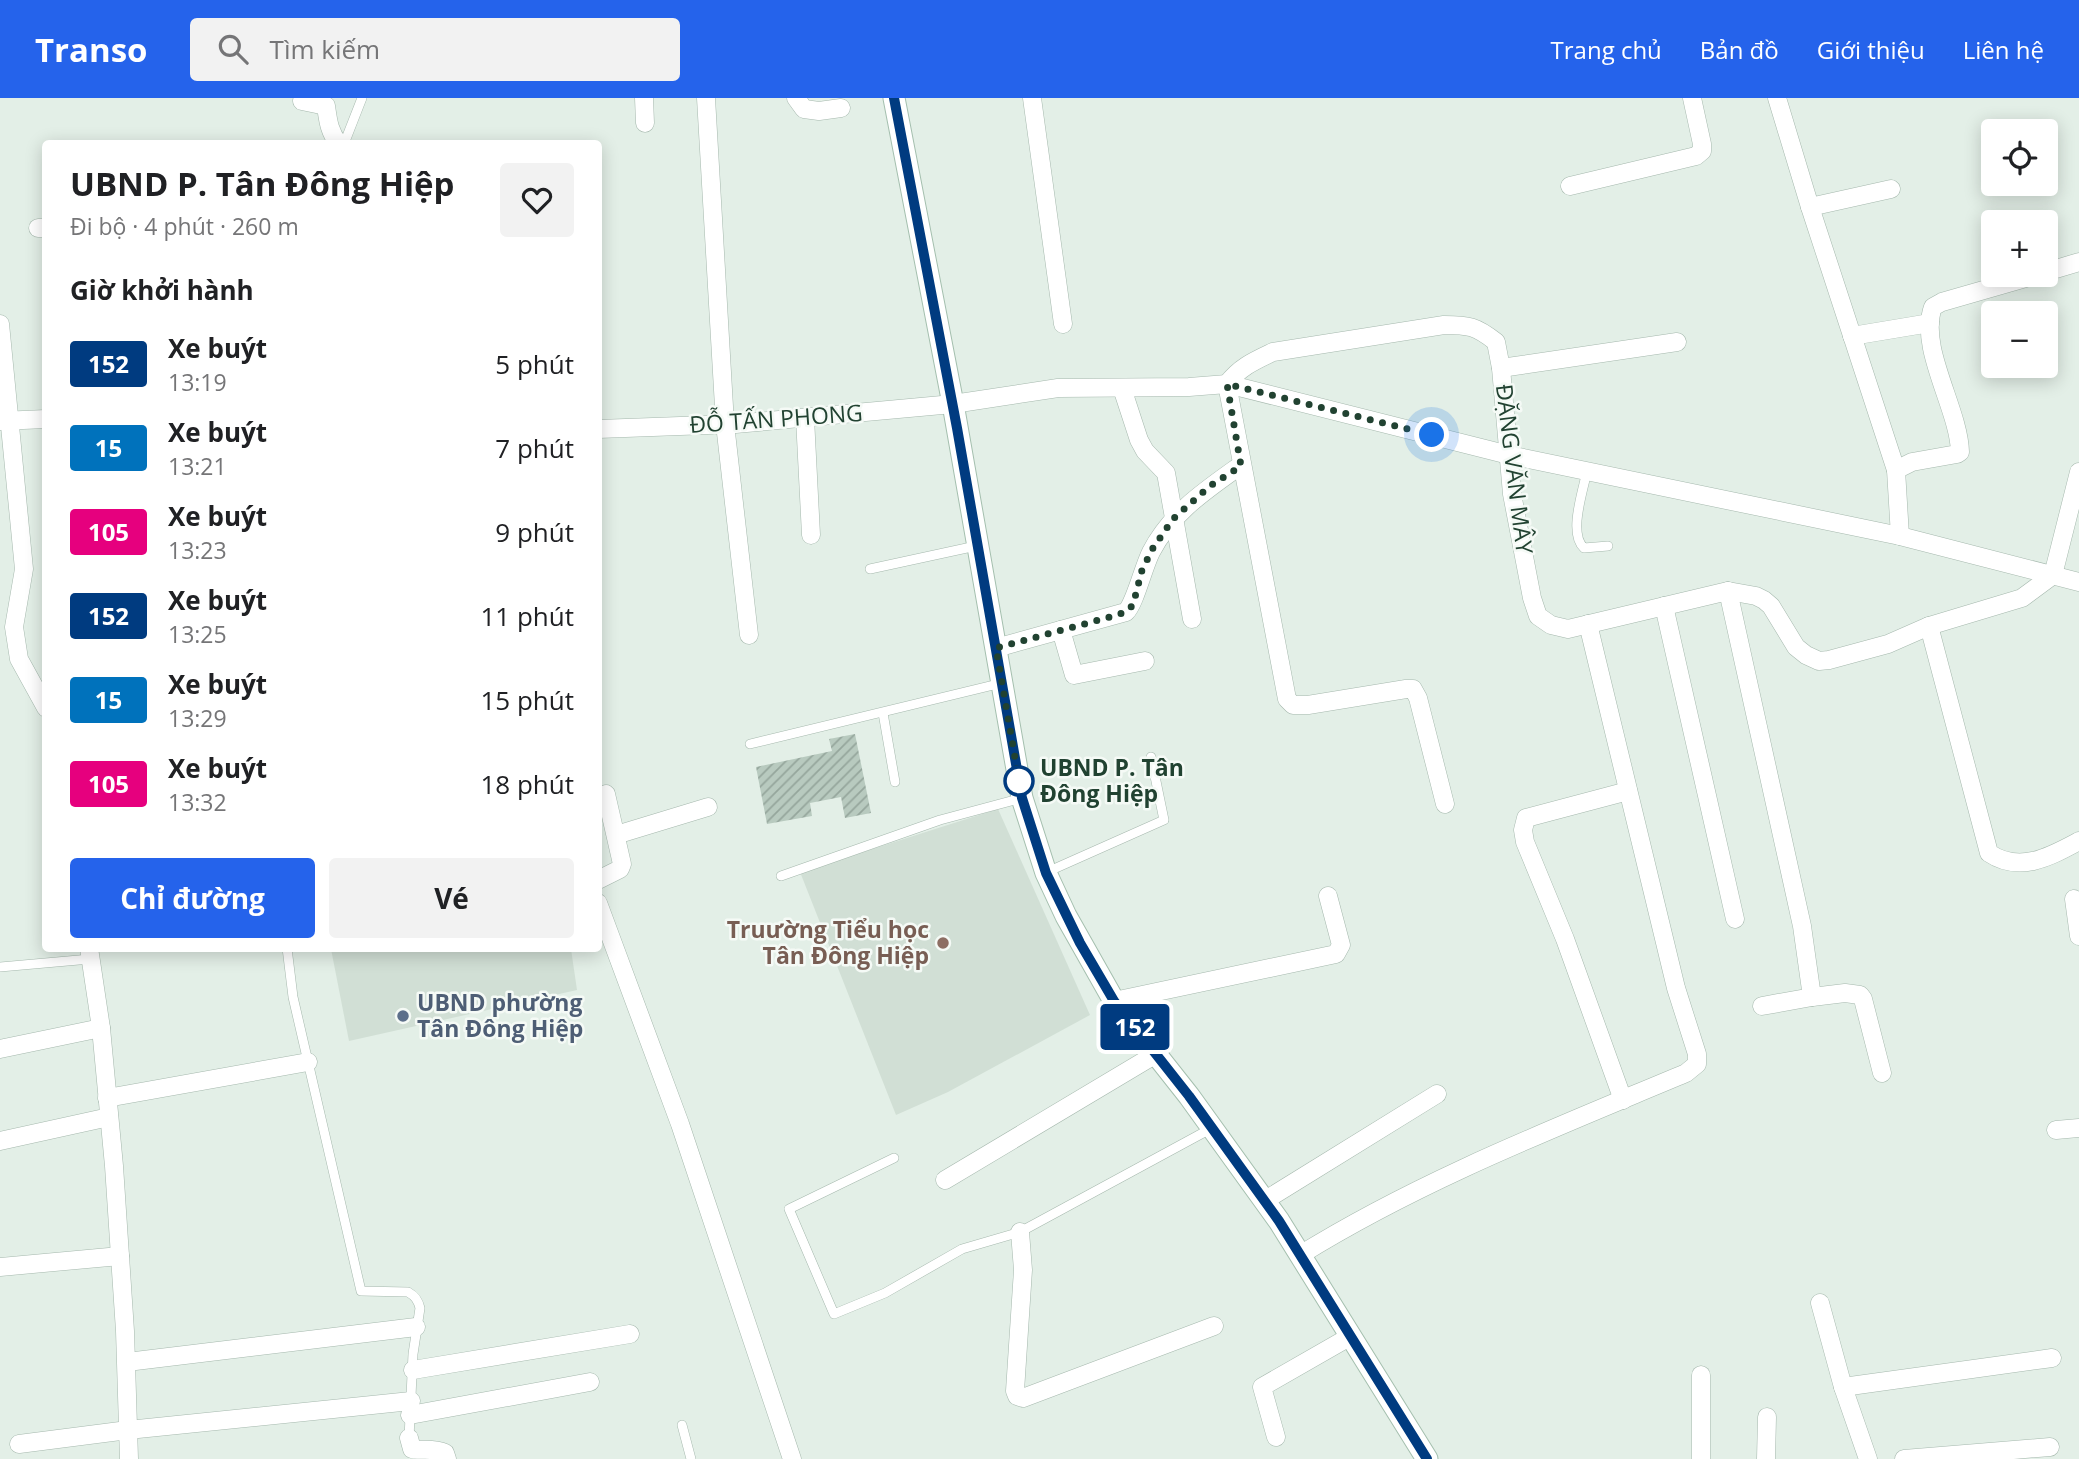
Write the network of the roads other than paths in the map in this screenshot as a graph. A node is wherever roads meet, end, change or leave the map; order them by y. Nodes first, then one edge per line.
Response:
1 (362, 98) edge
2 (644, 98) edge
3 (706, 98) edge
4 (796, 98) edge
5 (894, 98) edge
6 (1032, 98) edge
7 (1692, 98) edge
8 (1777, 98) edge
9 (302, 101) dead end
10 (841, 108) dead end
11 (645, 123) dead end
12 (335, 140) edge
13 (346, 140) edge
14 (1570, 186) dead end
15 (1891, 189) dead end
16 (1810, 206) junction
17 (2079, 262) edge
18 (2058, 268) edge
19 (1994, 287) edge
20 (1930, 323) junction
21 (0, 324) edge
22 (1063, 324) dead end
23 (1852, 336) junction
24 (1677, 342) dead end
25 (1501, 368) junction
26 (1227, 384) junction
27 (1122, 388) junction
28 (953, 404) junction
29 (805, 418) junction
30 (42, 419) edge
31 (5, 420) edge
32 (725, 424) junction
33 (602, 429) edge
34 (1508, 454) junction
35 (1241, 466) junction
36 (1896, 470) junction
37 (1587, 471) junction
38 (2079, 472) edge
39 (1173, 519) junction
40 (811, 535) dead end
41 (1900, 536) junction
42 (978, 546) junction
43 (1608, 546) dead end
44 (870, 569) dead end
45 (2053, 575) junction
46 (2079, 582) edge
47 (1728, 591) junction
48 (1664, 606) junction
49 (1192, 619) dead end
50 (1588, 624) junction
51 (1929, 626) junction
52 (1061, 630) junction
53 (749, 635) dead end
54 (996, 648) junction
55 (1145, 661) dead end
56 (1002, 683) junction
57 (42, 701) edge
58 (883, 713) junction
59 (750, 744) dead end
60 (1151, 757) dead end
61 (895, 782) dead end
62 (1629, 791) junction
63 (606, 794) dead end
64 (1022, 798) junction
65 (1445, 804) dead end
66 (708, 807) dead end
67 (616, 835) junction
68 (2079, 841) edge
69 (1046, 873) junction
70 (781, 876) dead end
71 (602, 878) edge
72 (1328, 896) dead end
73 (2074, 899) dead end
74 (602, 914) edge
75 (1735, 919) dead end
76 (2079, 936) edge
77 (287, 952) edge
78 (89, 954) edge
79 (0, 967) edge
80 (1812, 997) junction
81 (1114, 1001) junction
82 (1762, 1006) dead end
83 (101, 1028) junction
84 (0, 1049) edge
85 (1156, 1054) junction
86 (308, 1062) junction
87 (1882, 1073) dead end
88 (1437, 1094) dead end
89 (107, 1098) junction
90 (1623, 1100) junction
91 (109, 1117) junction
92 (1212, 1128) junction
93 (2079, 1128) edge
94 (2056, 1130) dead end
95 (0, 1140) edge
96 (894, 1158) dead end
97 (945, 1180) dead end
98 (1264, 1201) junction
99 (1020, 1232) junction
100 (1300, 1255) junction
101 (120, 1256) junction
102 (0, 1268) edge
103 (1820, 1303) dead end
104 (1214, 1326) dead end
105 (416, 1327) junction
106 (630, 1334) dead end
107 (1351, 1336) junction
108 (2052, 1358) dead end
109 (127, 1362) junction
110 (412, 1370) junction
111 (1702, 1375) dead end
112 (590, 1382) dead end
113 (1843, 1387) junction
114 (411, 1408) junction
115 (1767, 1417) dead end
116 (682, 1425) dead end
117 (128, 1430) junction
118 (1276, 1437) dead end
119 (409, 1438) joint
120 (19, 1444) dead end
121 (2050, 1447) dead end
122 (129, 1459) edge
123 (447, 1459) edge
124 (691, 1459) edge
125 (792, 1459) edge
126 (1427, 1459) edge
127 (1701, 1459) edge
128 (1766, 1459) edge
129 (1868, 1459) edge
130 (1904, 1459) edge

1 - 13 lane
2 - 11 street
3 - 32 street
4 - 10 street
5 - 28 main road
6 - 22 street
7 - 14 street
8 - 16 street
9 - 12 street
15 - 16 street
16 - 23 street
17 - 18 street
19 - 20 street
20 - 23 street
20 - 36 street
21 - 31 street
23 - 36 street
24 - 25 street
25 - 26 street, ĐẶNG VĂN MÂY
25 - 34 street, ĐẶNG VĂN MÂY
26 - 27 street
26 - 34 street
26 - 35 street
27 - 28 street
27 - 39 street
28 - 29 street, ĐỖ TẤN PHONG
28 - 42 main road
29 - 32 street, ĐỖ TẤN PHONG
29 - 40 street
30 - 31 street
31 - 57 street
32 - 33 street, ĐỖ TẤN PHONG
32 - 53 street
34 - 37 street
34 - 50 street, ĐẶNG VĂN MÂY
35 - 39 street
35 - 65 street
36 - 41 street
37 - 41 street
37 - 43 lane
38 - 45 street
39 - 49 street
39 - 52 street
41 - 45 street
42 - 44 lane
42 - 54 main road
45 - 46 street
45 - 51 street, ĐẶNG VĂN MÂY
47 - 48 street, ĐẶNG VĂN MÂY
47 - 51 street, ĐẶNG VĂN MÂY
47 - 80 street
48 - 50 street, ĐẶNG VĂN MÂY
48 - 75 street
50 - 62 street
51 - 68 street
52 - 54 street
52 - 55 street
54 - 56 main road
56 - 58 lane
56 - 64 main road
58 - 59 lane
58 - 61 lane
60 - 69 lane
62 - 90 street
62 - 90 street
63 - 67 street
64 - 69 main road
64 - 70 lane
66 - 67 street
67 - 71 street
69 - 81 main road
72 - 81 street
73 - 76 street
74 - 125 street
77 - 86 lane
78 - 79 lane
78 - 83 street
80 - 82 street
80 - 87 street
81 - 85 main road
83 - 84 street
83 - 89 street
85 - 92 main road
85 - 97 street
86 - 89 street
86 - 105 lane
88 - 98 street
89 - 91 street
90 - 100 street
91 - 95 street
91 - 101 street
92 - 98 main road
92 - 99 lane
93 - 94 street
96 - 99 lane
98 - 100 main road
99 - 104 street
100 - 107 main road
101 - 102 street
101 - 109 street
103 - 113 street
105 - 109 street
105 - 110 lane
106 - 110 street
107 - 118 street
107 - 126 main road
108 - 113 street
109 - 117 street
110 - 114 lane
111 - 127 street
112 - 114 street
113 - 129 street
114 - 117 street
114 - 119 lane
115 - 128 street
116 - 124 lane
117 - 120 street
117 - 122 street
119 - 123 street
121 - 130 street

